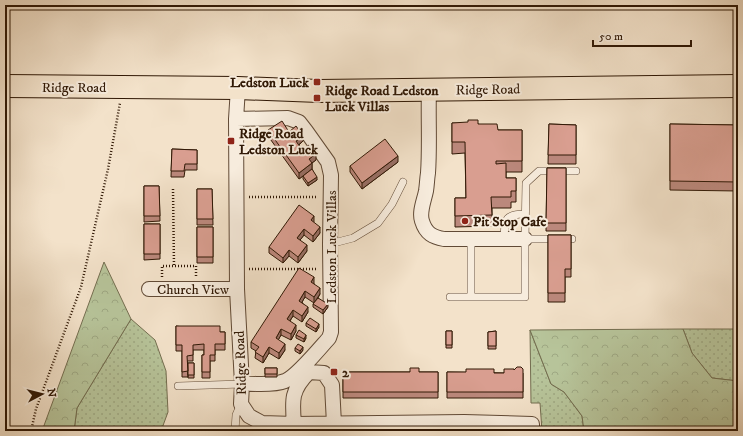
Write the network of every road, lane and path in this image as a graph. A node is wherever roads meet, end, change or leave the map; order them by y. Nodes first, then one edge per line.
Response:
1 (5, 86) edge
2 (738, 86) edge
3 (123, 87) junction
4 (238, 88) junction
5 (428, 89) junction
6 (236, 118) junction
7 (576, 171) dead end
8 (403, 182) dead end
9 (173, 189) dead end
10 (331, 196) junction
11 (236, 197) junction
12 (525, 214) junction
13 (471, 239) junction
14 (504, 239) junction
15 (525, 239) junction
16 (572, 240) edge
17 (330, 244) junction
18 (174, 266) junction
19 (330, 268) junction
20 (236, 270) junction
21 (155, 289) joint
22 (196, 289) junction
23 (236, 289) junction
24 (450, 297) dead end
25 (471, 297) junction
26 (242, 384) junction
27 (178, 386) dead end
28 (241, 404) junction
29 (294, 424) junction
30 (333, 428) edge
31 (31, 431) edge
32 (234, 431) edge
33 (532, 431) edge

1 - 3 main road, Ridge Road
2 - 5 main road, Ridge Road
3 - 4 main road, Ridge Road
3 - 31 path
4 - 5 main road, Ridge Road
4 - 6 street, Ridge Road
5 - 13 street
6 - 10 street, Ledston Luck Villas
6 - 11 street, Ridge Road
7 - 12 lane
8 - 17 lane
9 - 18 path
10 - 11 path
10 - 17 street, Ledston Luck Villas
11 - 20 street, Ridge Road
12 - 14 lane
12 - 15 lane
13 - 14 street
13 - 25 lane
14 - 15 street
15 - 16 lane
15 - 25 lane
17 - 19 street, Ledston Luck Villas
18 - 21 path
18 - 22 path
19 - 20 path
19 - 26 street, Ledston Luck Villas
20 - 23 street, Ridge Road
21 - 22 street, Church View
22 - 23 street, Church View
23 - 26 street, Ridge Road
24 - 25 lane
26 - 27 lane
26 - 28 street, Ridge Road
28 - 29 street, Ridge Road
28 - 32 lane
29 - 30 street, Ridge Road
29 - 30 street
30 - 33 street, Ridge Road

